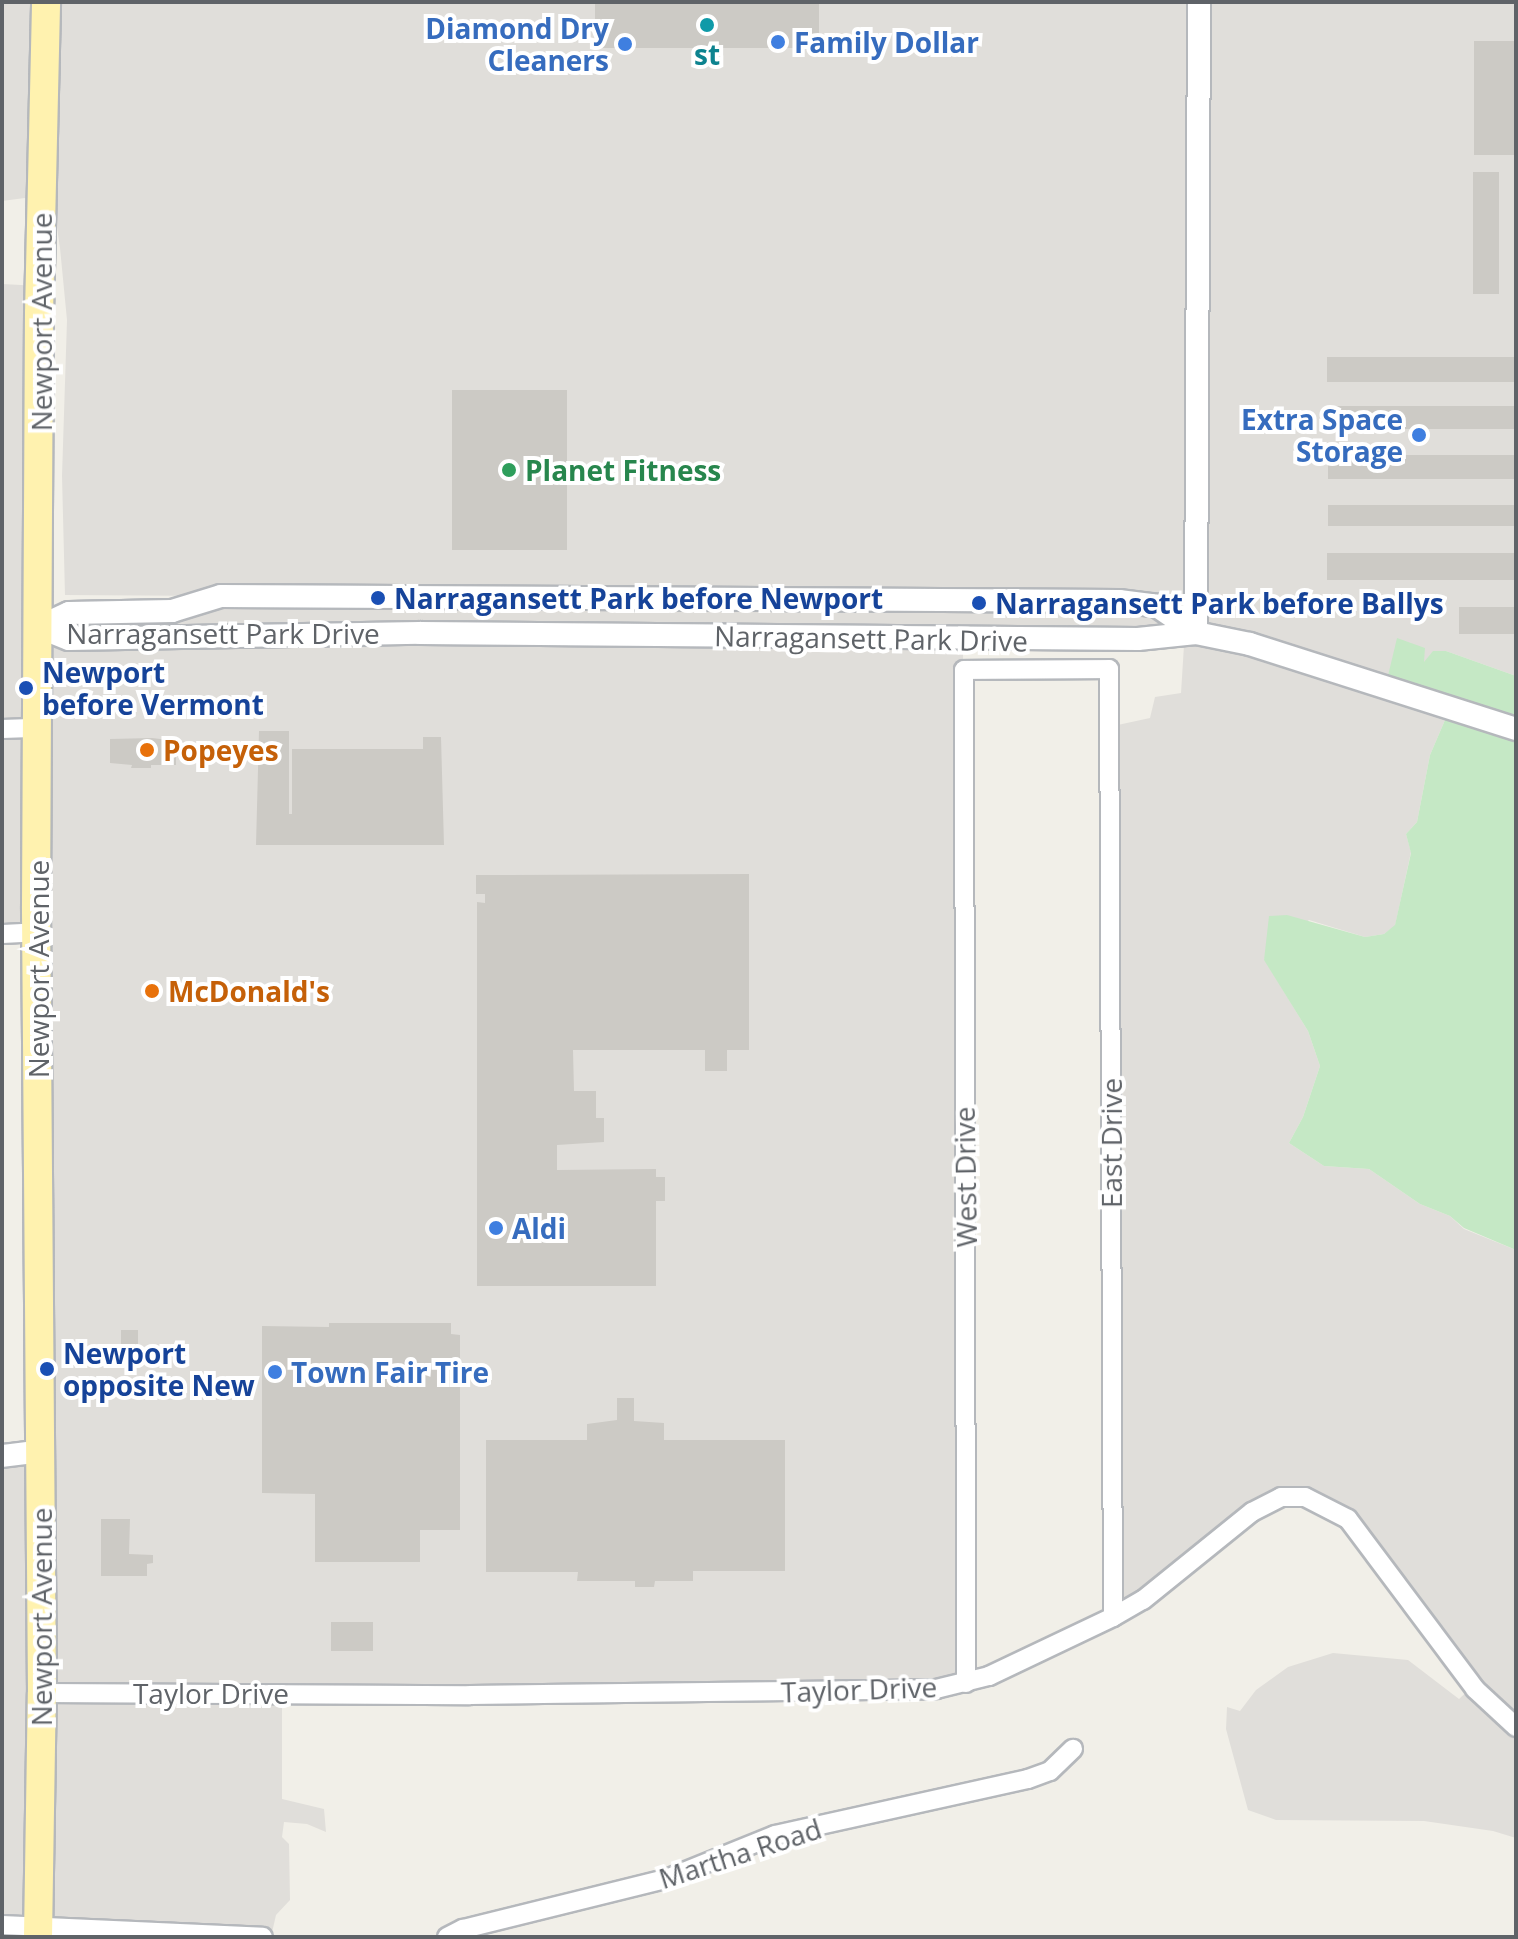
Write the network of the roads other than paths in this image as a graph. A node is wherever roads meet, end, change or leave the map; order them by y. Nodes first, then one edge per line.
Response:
1 (46, 2) edge
2 (1199, 2) edge
3 (39, 627) junction
4 (1196, 633) junction
5 (1109, 669) joint
6 (38, 728) junction
7 (2, 729) edge
8 (1516, 729) edge
9 (37, 932) junction
10 (2, 934) edge
11 (41, 1451) junction
12 (2, 1456) edge
13 (1113, 1617) junction
14 (966, 1683) junction
15 (42, 1693) junction
16 (1516, 1727) edge
17 (1073, 1749) dead end
18 (2, 1925) edge
19 (38, 1931) edge
20 (263, 1937) edge
21 (447, 1937) edge

1 - 3 main road, Newport Avenue
2 - 4 street
3 - 4 street, Narragansett Park Drive
3 - 4 street, Narragansett Park Drive
3 - 6 main road, Newport Avenue
4 - 8 street, Narragansett Park Drive
5 - 13 street, East Drive
5 - 14 street, West Drive
6 - 7 street
6 - 9 main road, Newport Avenue
9 - 10 street
9 - 11 main road, Newport Avenue
11 - 12 street
11 - 15 main road, Newport Avenue
13 - 14 street, Taylor Drive
13 - 16 street, Taylor Drive
14 - 15 street, Taylor Drive
15 - 19 main road, Newport Avenue
17 - 21 street, Martha Road
18 - 19 street
19 - 20 street

